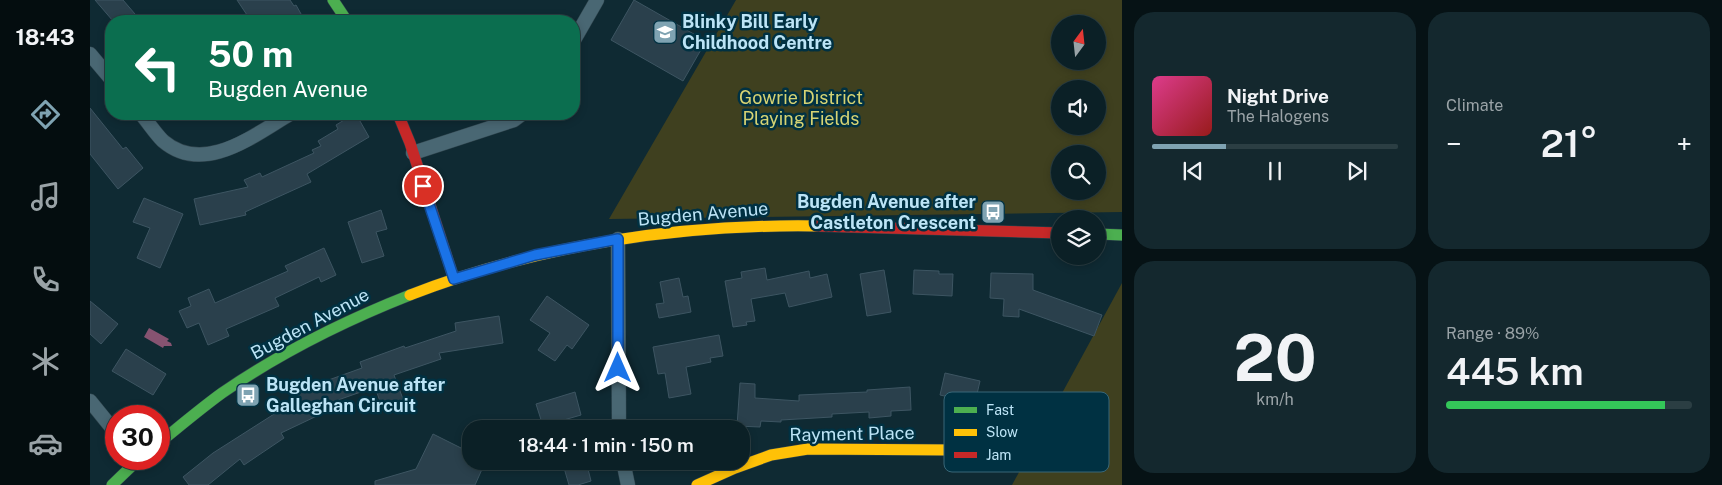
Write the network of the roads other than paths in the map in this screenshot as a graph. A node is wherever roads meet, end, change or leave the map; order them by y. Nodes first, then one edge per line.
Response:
1 (333, 0) edge
2 (597, 0) edge
3 (343, 15) edge
4 (580, 30) edge
5 (90, 54) edge
6 (105, 72) edge
7 (146, 120) edge
8 (280, 120) edge
9 (400, 120) edge
10 (514, 120) edge
11 (413, 153) junction
12 (1051, 233) edge
13 (1106, 234) edge
14 (1122, 235) edge
15 (618, 239) junction
16 (454, 279) junction
17 (90, 401) edge
18 (105, 419) edge
19 (619, 420) edge
20 (170, 434) edge
21 (944, 450) edge
22 (127, 470) edge
23 (625, 470) edge
24 (112, 485) edge
25 (628, 485) edge
26 (697, 485) edge

1 - 3 street
2 - 4 street
5 - 6 street
7 - 8 street
9 - 11 street
10 - 11 street
11 - 16 street
12 - 15 street, Bugden Avenue
13 - 14 street
15 - 16 street, Bugden Avenue
15 - 19 street
16 - 20 street, Bugden Avenue
17 - 18 street
21 - 26 street, Rayment Place
22 - 24 street
23 - 25 street

